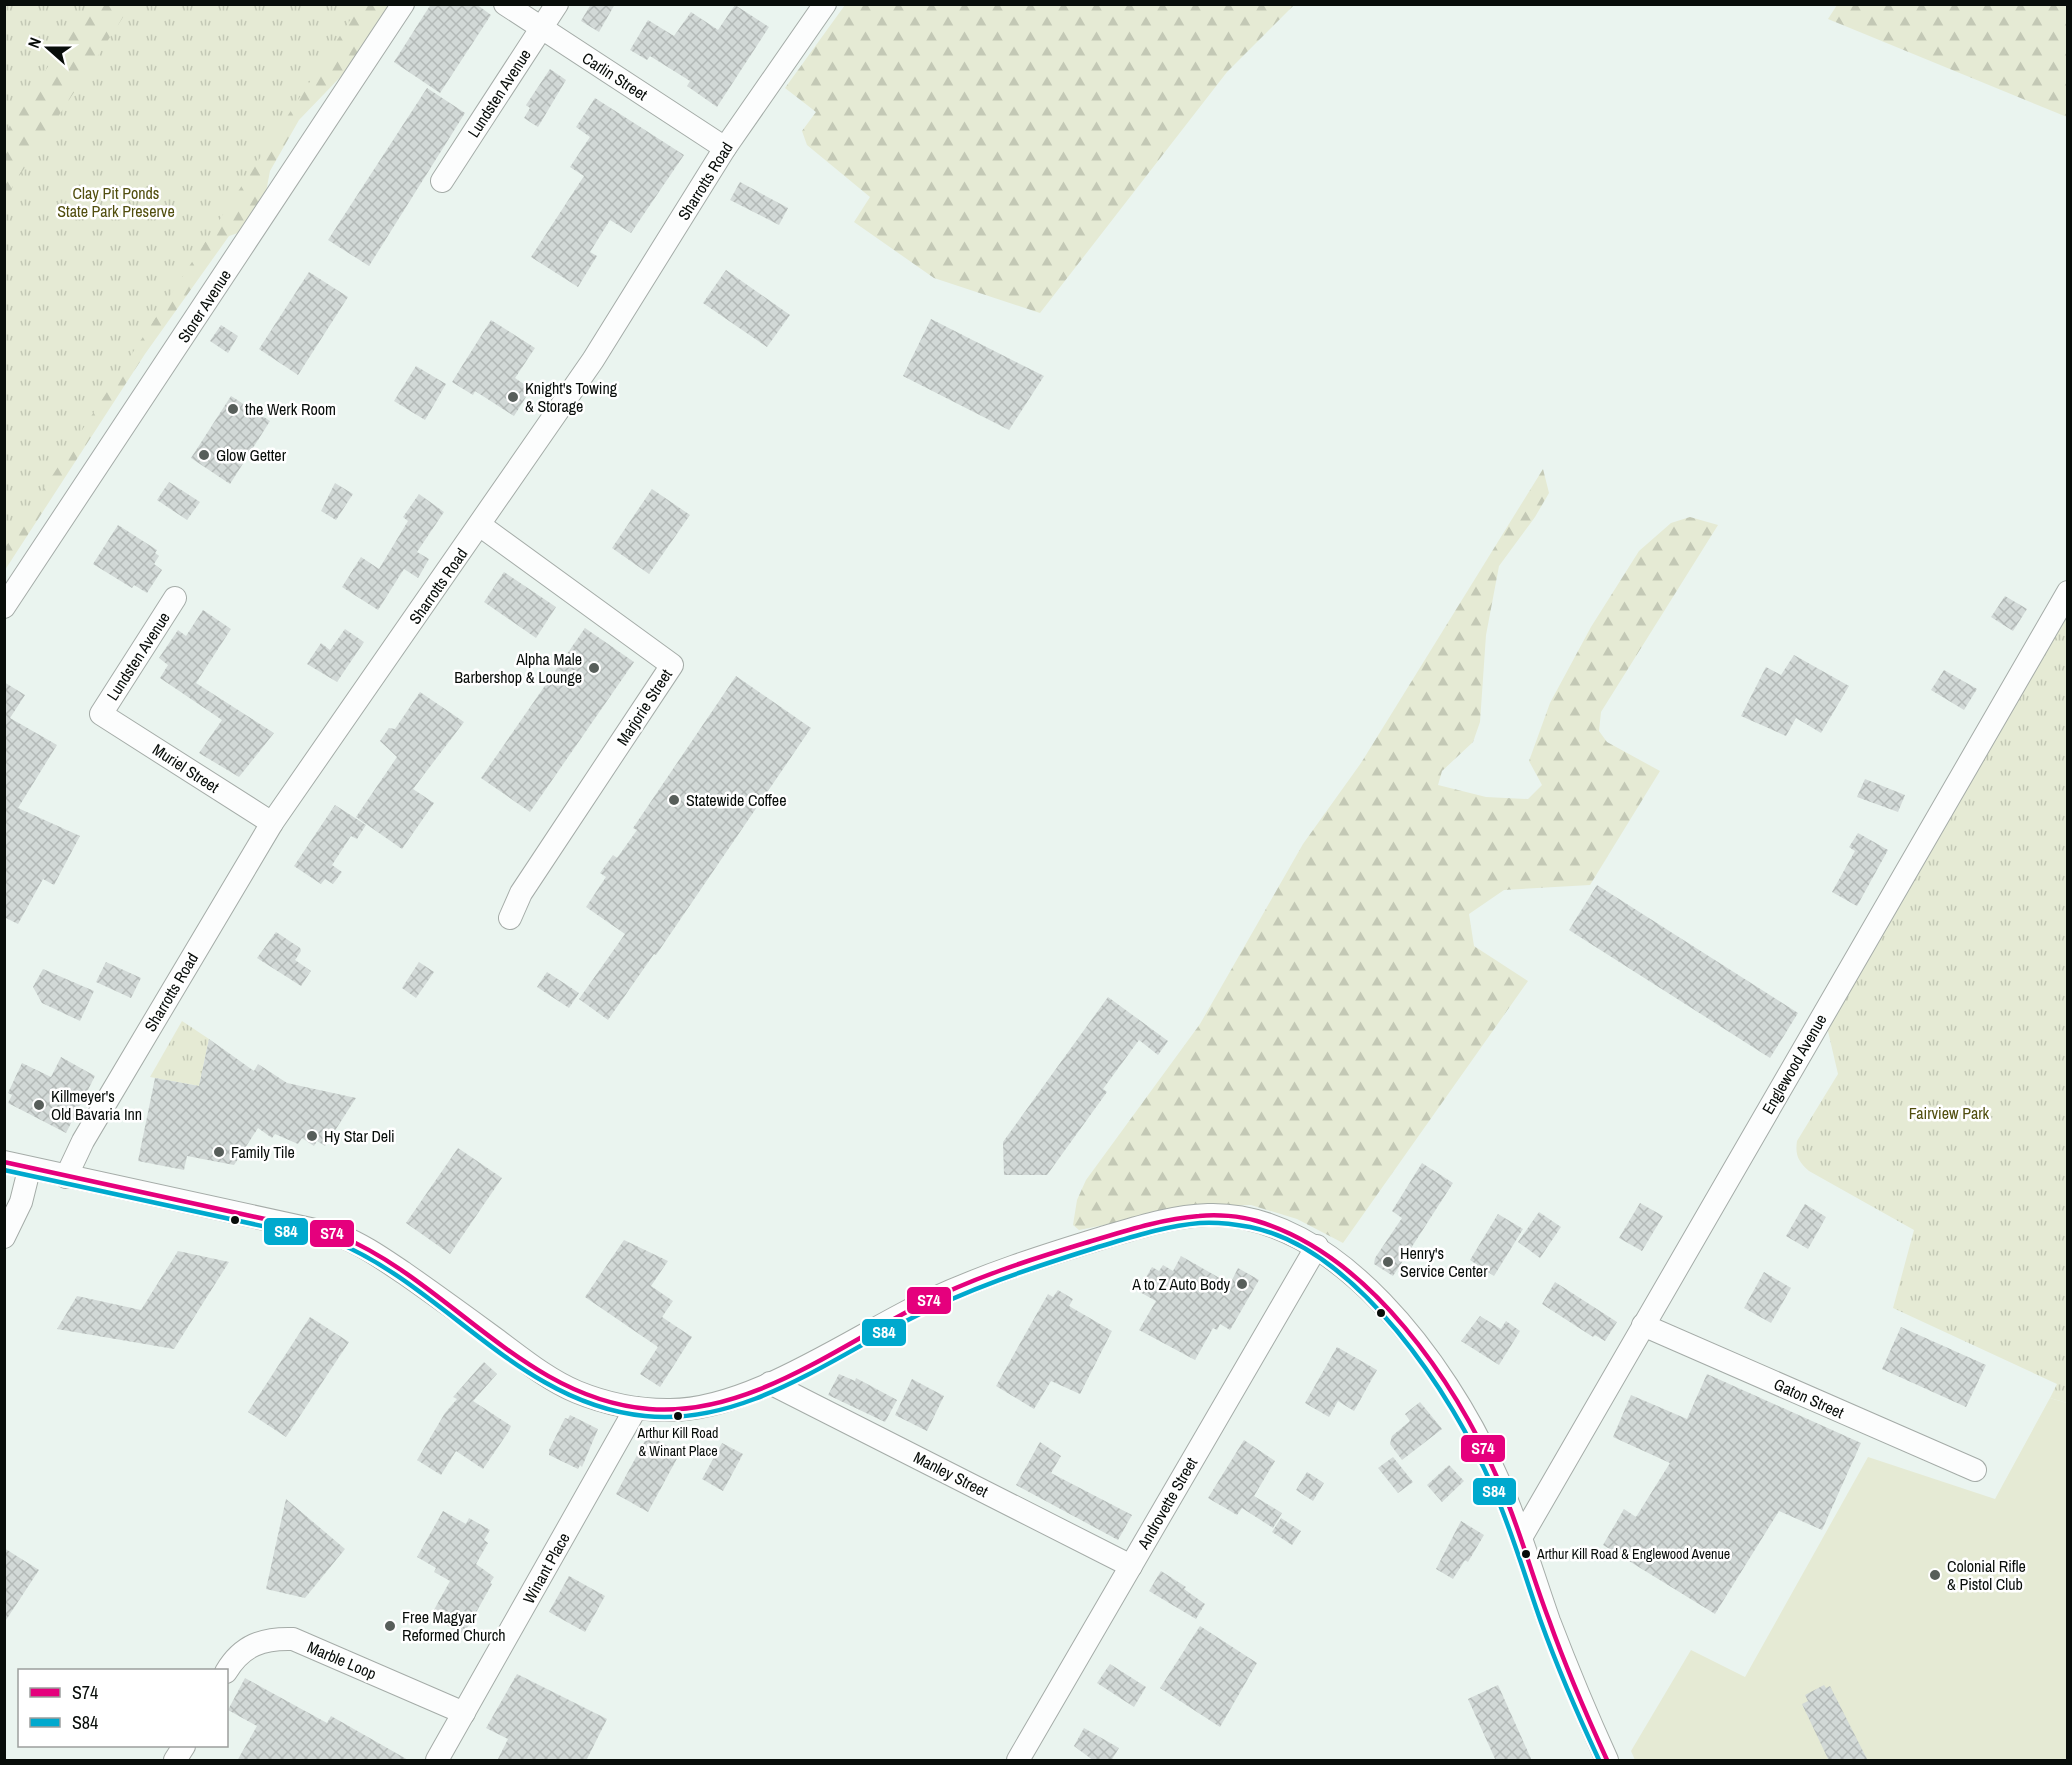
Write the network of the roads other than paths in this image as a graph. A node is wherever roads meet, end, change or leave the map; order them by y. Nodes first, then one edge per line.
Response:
1 (403, 4) edge
2 (505, 4) edge
3 (557, 4) edge
4 (825, 4) edge
5 (541, 28) junction
6 (725, 148) junction
7 (442, 181) dead end
8 (481, 526) junction
9 (2067, 592) edge
10 (175, 598) dead end
11 (4, 607) edge
12 (101, 714) joint
13 (272, 823) junction
14 (510, 918) dead end
15 (4, 1162) edge
16 (29, 1170) junction
17 (66, 1177) junction
18 (4, 1237) edge
19 (1317, 1246) junction
20 (1643, 1325) junction
21 (770, 1383) junction
22 (636, 1408) junction
23 (1975, 1470) dead end
24 (1522, 1536) junction
25 (1131, 1566) junction
26 (228, 1669) edge
27 (464, 1713) junction
28 (183, 1747) edge
29 (175, 1761) edge
30 (437, 1761) edge
31 (1018, 1761) edge
32 (1607, 1761) edge

1 - 11 street, Storer Avenue
2 - 5 street, Carlin Street
3 - 5 street, Lundsten Avenue
4 - 6 street, Sharrotts Road
5 - 6 street, Carlin Street
5 - 7 street, Lundsten Avenue
6 - 8 street, Sharrotts Road
8 - 13 street, Sharrotts Road
8 - 14 street, Marjorie Street
9 - 20 street, Englewood Avenue
10 - 12 street, Lundsten Avenue
12 - 13 street, Muriel Street
13 - 17 street, Sharrotts Road
15 - 16 street
16 - 17 street
16 - 18 street
17 - 22 street
19 - 21 street
19 - 24 street
19 - 25 street, Androvette Street
20 - 23 street, Gaton Street
20 - 24 street, Englewood Avenue
21 - 22 street
21 - 25 street, Manley Street
22 - 27 street, Winant Place
24 - 32 street
25 - 31 street, Androvette Street
26 - 27 street, Marble Loop
27 - 30 street, Winant Place
28 - 29 street

